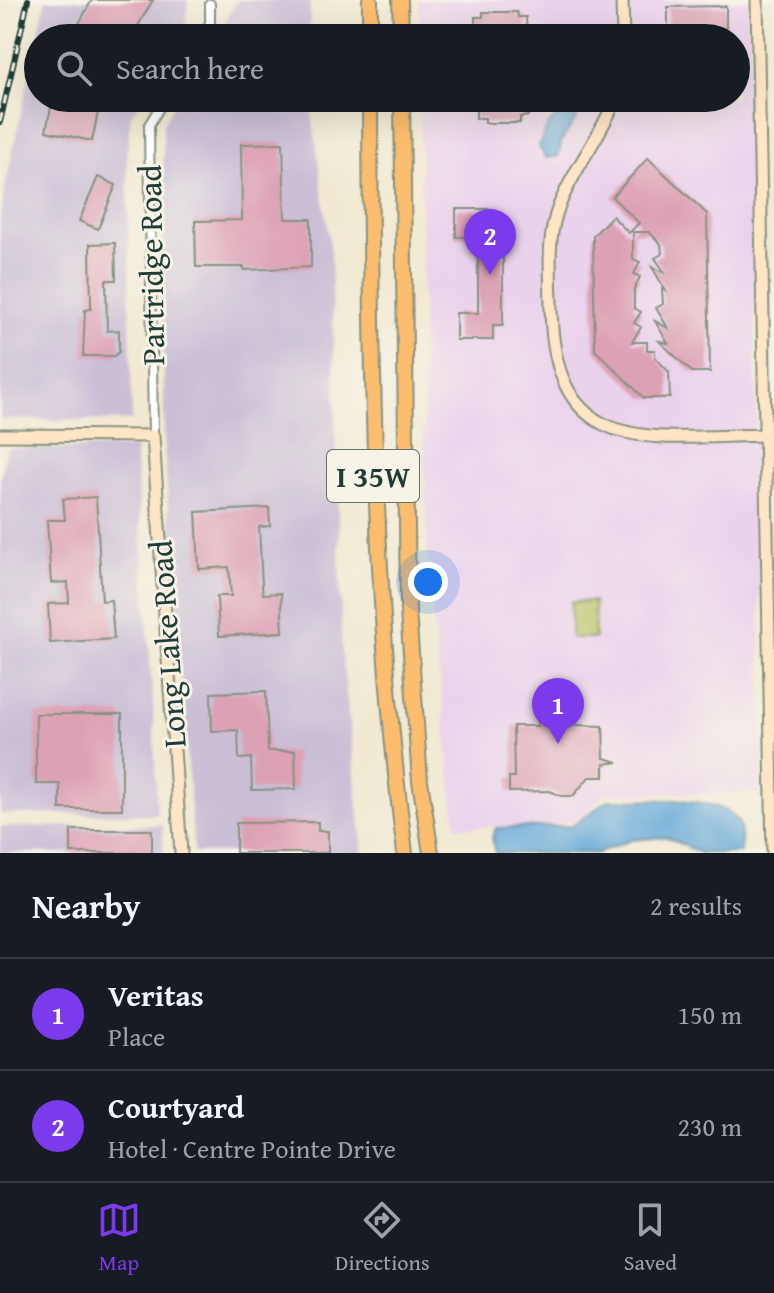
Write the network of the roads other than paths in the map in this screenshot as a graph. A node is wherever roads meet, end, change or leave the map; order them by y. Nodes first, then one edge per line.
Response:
1 (370, 0) edge
2 (400, 0) edge
3 (622, 0) edge
4 (757, 0) edge
5 (210, 4) dead end
6 (209, 24) edge
7 (370, 24) edge
8 (401, 24) edge
9 (623, 24) edge
10 (157, 112) edge
11 (370, 112) edge
12 (402, 112) edge
13 (609, 112) edge
14 (0, 435) edge
15 (770, 435) edge
16 (153, 436) junction
17 (181, 853) edge
18 (405, 853) edge
19 (431, 853) edge
20 (773, 853) edge

1 - 7 highway
2 - 8 highway
3 - 9 street
4 - 15 street
5 - 6 street
10 - 16 street, Partridge Road
11 - 18 highway, I 35W
12 - 19 highway, I 35W
13 - 15 street
14 - 16 street
15 - 20 street
16 - 17 street, Long Lake Road

